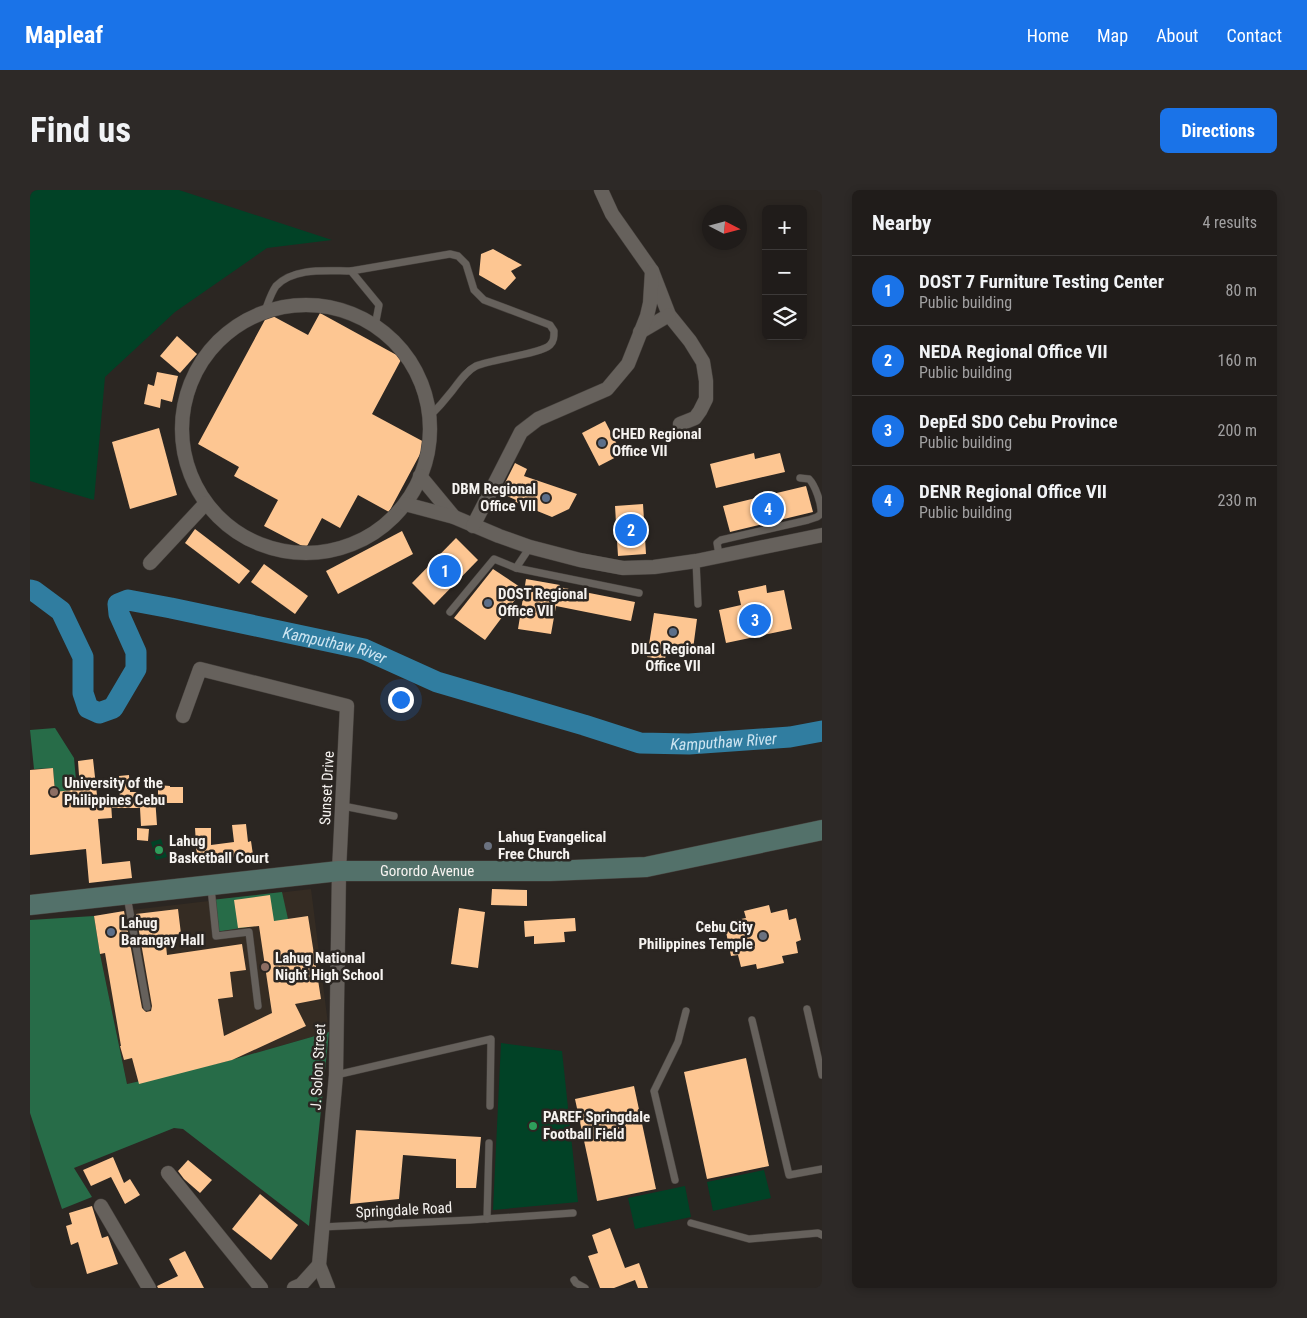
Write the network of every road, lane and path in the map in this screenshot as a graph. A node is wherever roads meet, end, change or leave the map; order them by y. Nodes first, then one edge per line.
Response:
1 (601, 190) edge
2 (351, 271) junction
3 (652, 271) junction
4 (265, 311) junction
5 (669, 315) junction
6 (375, 326) junction
7 (640, 332) junction
8 (429, 417) junction
9 (680, 424) dead end
10 (420, 476) junction
11 (800, 478) dead end
12 (206, 503) junction
13 (405, 504) junction
14 (821, 514) edge
15 (454, 517) junction
16 (473, 526) junction
17 (822, 535) edge
18 (530, 547) junction
19 (719, 556) junction
20 (696, 561) junction
21 (150, 563) dead end
22 (516, 568) junction
23 (640, 593) dead end
24 (698, 604) dead end
25 (450, 612) dead end
26 (183, 716) dead end
27 (343, 806) junction
28 (394, 816) dead end
29 (822, 830) edge
30 (339, 871) junction
31 (210, 885) junction
32 (127, 894) junction
33 (30, 905) edge
34 (258, 1006) dead end
35 (147, 1007) dead end
36 (807, 1009) dead end
37 (686, 1010) dead end
38 (752, 1020) dead end
39 (336, 1075) junction
40 (822, 1075) edge
41 (490, 1106) dead end
42 (489, 1143) dead end
43 (822, 1169) edge
44 (168, 1173) dead end
45 (675, 1180) dead end
46 (100, 1206) dead end
47 (573, 1213) dead end
48 (487, 1219) junction
49 (690, 1223) dead end
50 (322, 1227) junction
51 (822, 1235) edge
52 (319, 1265) junction
53 (574, 1280) dead end
54 (149, 1288) edge
55 (261, 1288) edge
56 (294, 1288) edge
57 (328, 1288) edge
58 (586, 1288) edge

1 - 3 street
2 - 4 lane
2 - 6 lane
2 - 8 lane
3 - 5 street
3 - 7 street
4 - 6 street
4 - 12 street
5 - 7 street
5 - 9 street
6 - 8 street
7 - 16 street
8 - 10 street
10 - 13 street
10 - 15 street
11 - 14 lane
12 - 13 street
12 - 21 street
13 - 15 street
14 - 19 lane
15 - 16 street
16 - 18 street
17 - 19 street
18 - 20 street
18 - 22 lane
19 - 20 street
20 - 24 lane
22 - 23 lane
22 - 25 lane
26 - 27 street, Sunset Drive
27 - 28 lane
27 - 30 street, Sunset Drive
29 - 30 main road, Gorordo Avenue
30 - 31 main road, Gorordo Avenue
30 - 39 street, J. Solon Street
31 - 32 main road, Gorordo Avenue
31 - 34 lane
32 - 33 main road, Gorordo Avenue
32 - 35 lane
36 - 40 lane
37 - 45 lane
38 - 43 lane
39 - 41 lane
39 - 50 street, J. Solon Street
42 - 48 lane
44 - 55 street
46 - 54 street
47 - 48 lane, Springdale Road
48 - 50 lane, Springdale Road
49 - 51 lane
50 - 52 street, J. Solon Street
52 - 56 street
52 - 57 street, J. Solon Street
53 - 58 lane

